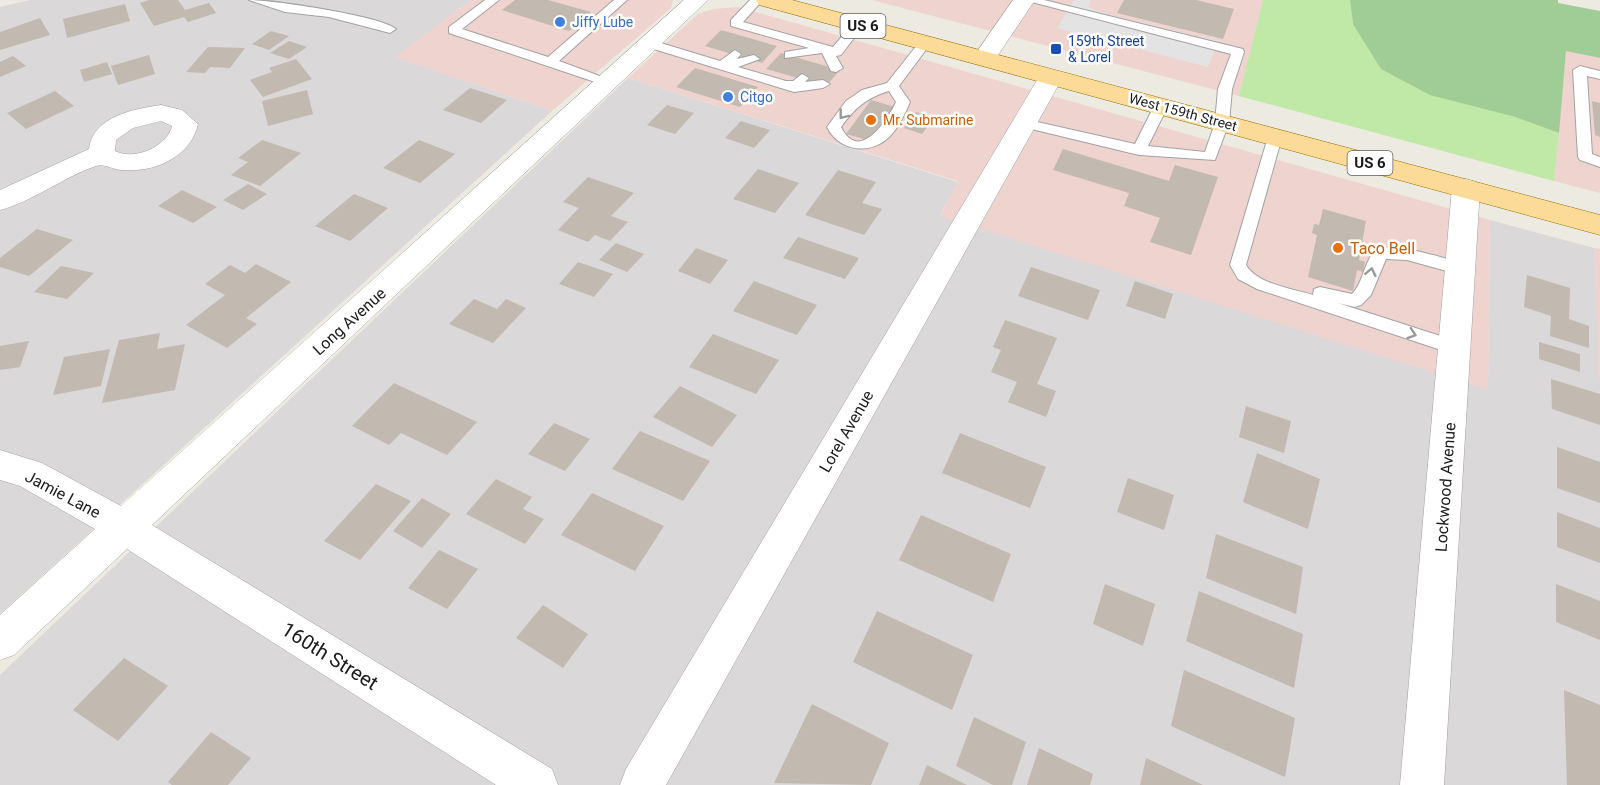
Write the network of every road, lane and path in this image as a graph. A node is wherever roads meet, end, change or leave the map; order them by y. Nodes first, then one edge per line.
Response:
1 (255, 0) edge
2 (493, 0) edge
3 (697, 0) edge
4 (757, 0) edge
5 (767, 0) edge
6 (1024, 0) edge
7 (1030, 0) edge
8 (616, 1) edge
9 (858, 25) junction
10 (390, 29) dead end
11 (730, 33) dead end
12 (754, 34) junction
13 (925, 43) junction
14 (651, 44) junction
15 (768, 45) dead end
16 (715, 48) dead end
17 (826, 49) junction
18 (735, 54) dead end
19 (790, 55) dead end
20 (984, 58) junction
21 (754, 59) dead end
22 (550, 62) junction
23 (815, 62) dead end
24 (723, 66) junction
25 (836, 68) dead end
26 (777, 71) dead end
27 (1600, 75) edge
28 (1051, 77) junction
29 (609, 82) junction
30 (798, 83) junction
31 (823, 84) dead end
32 (892, 86) junction
33 (1161, 106) junction
34 (1024, 123) junction
35 (1222, 123) junction
36 (1275, 137) junction
37 (1139, 150) junction
38 (103, 153) dead end
39 (1600, 162) edge
40 (1466, 188) junction
41 (0, 201) edge
42 (1600, 225) edge
43 (1243, 250) junction
44 (1461, 269) junction
45 (1456, 348) junction
46 (0, 465) edge
47 (124, 527) junction
48 (0, 641) edge
49 (536, 785) edge
50 (642, 785) edge
51 (1422, 785) edge

1 - 10 lane
2 - 22 lane
3 - 14 street, Long Avenue
4 - 12 lane
5 - 9 main road, West 159th Street / US 6
6 - 20 street
7 - 35 lane
8 - 22 lane
9 - 13 main road, West 159th Street / US 6
9 - 17 lane
11 - 12 lane
12 - 15 lane
12 - 17 lane
13 - 20 main road, West 159th Street / US 6
13 - 32 lane
14 - 24 lane
14 - 29 street, Long Avenue
16 - 24 lane
17 - 19 lane
17 - 23 lane
17 - 25 lane
18 - 24 lane
20 - 28 main road, West 159th Street / US 6
21 - 24 lane
22 - 29 lane
24 - 30 lane
26 - 30 lane
27 - 39 lane
28 - 33 main road, West 159th Street / US 6
28 - 34 street, Lorel Avenue
29 - 47 street, Long Avenue
30 - 31 lane
32 -> 32 lane
33 - 35 main road, West 159th Street / US 6
33 - 37 lane
34 - 37 lane
34 - 50 street, Lorel Avenue
35 - 36 main road, West 159th Street / US 6
35 - 37 lane
36 - 40 main road, West 159th Street / US 6
36 - 43 lane
38 - 41 street
40 - 42 main road, West 159th Street / US 6
40 - 44 street, Lockwood Avenue
43 -> 44 lane
43 -> 45 lane
44 - 45 street, Lockwood Avenue
45 - 51 street, Lockwood Avenue
46 - 47 street, Jamie Lane
47 - 48 street, Long Avenue
47 - 49 street, 160th Street

